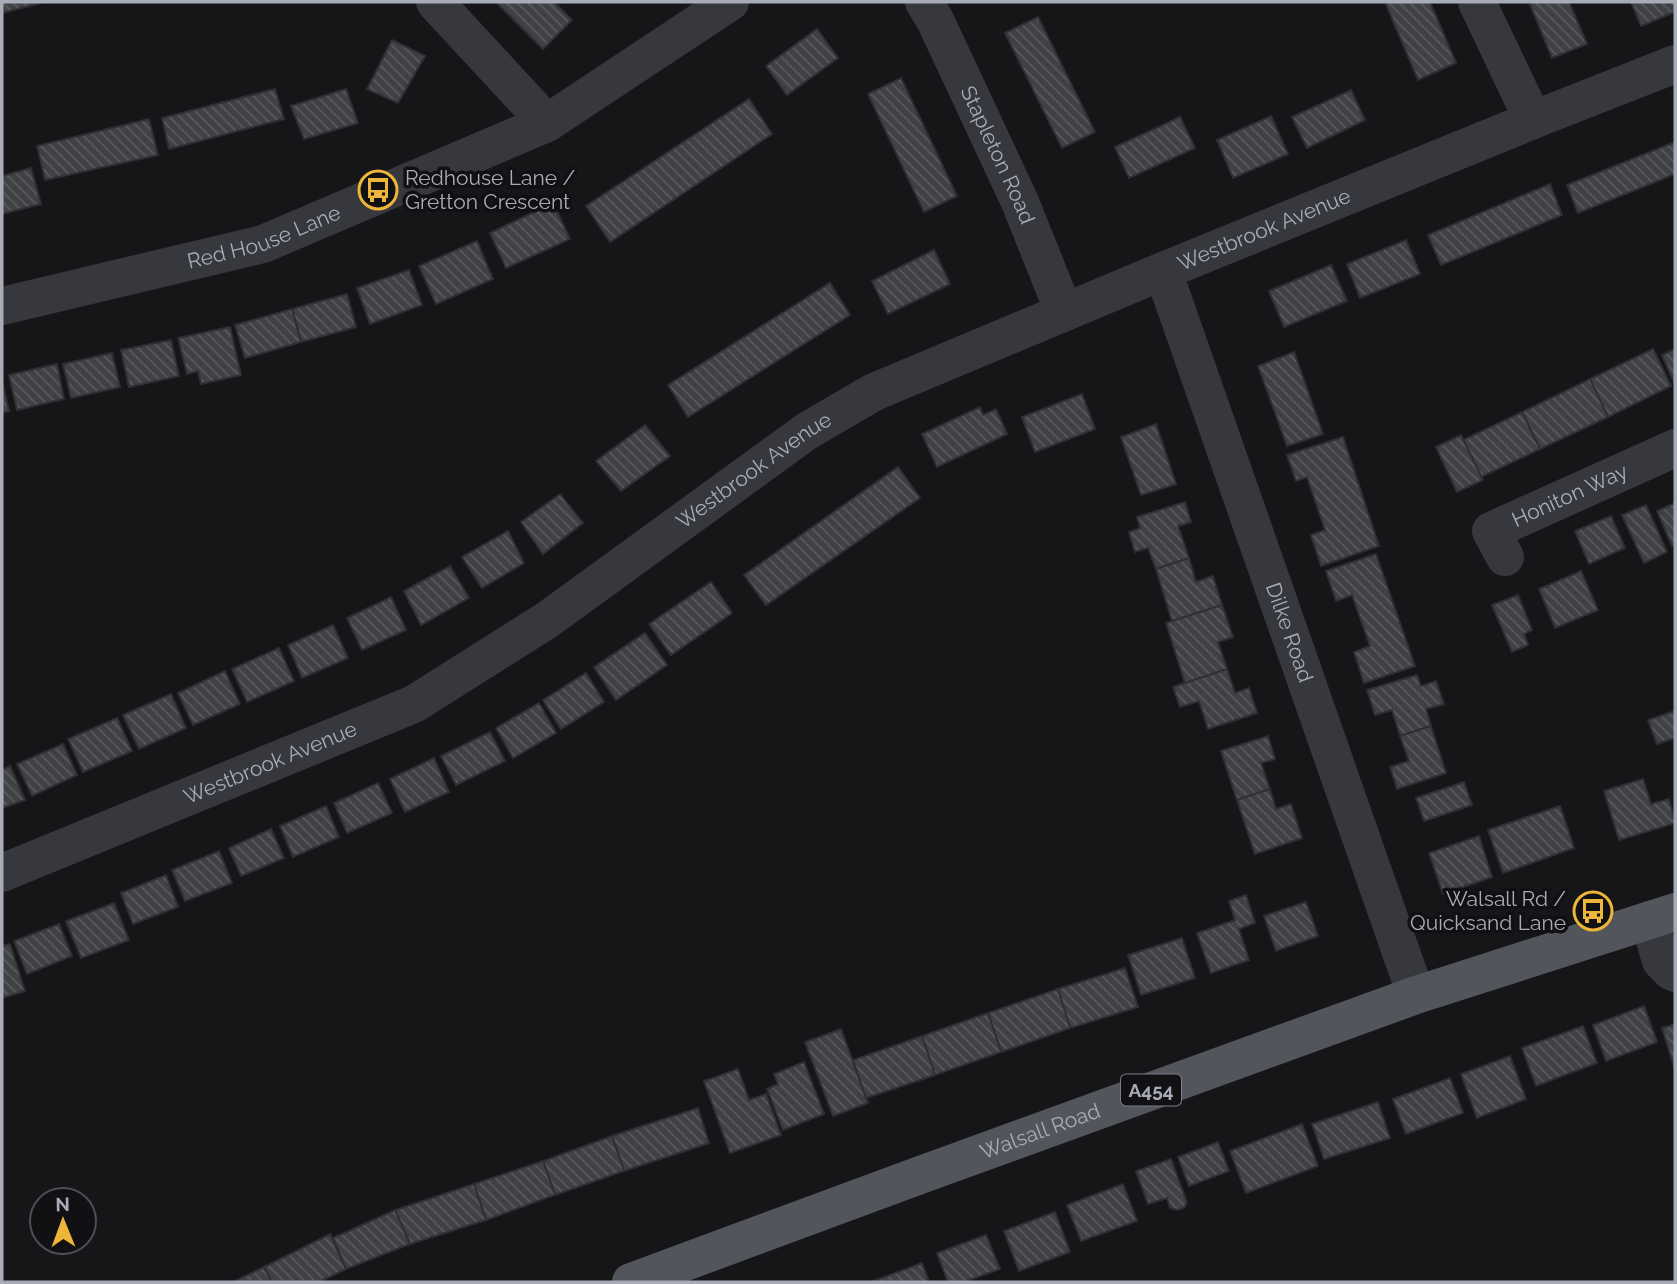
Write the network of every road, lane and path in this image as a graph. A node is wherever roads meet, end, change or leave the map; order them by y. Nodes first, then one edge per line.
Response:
1 (435, 2) edge
2 (730, 2) edge
3 (924, 2) edge
4 (1478, 2) edge
5 (1675, 64) edge
6 (1533, 120) junction
7 (547, 123) junction
8 (1164, 271) junction
9 (2, 306) edge
10 (1064, 312) junction
11 (1675, 448) edge
12 (1505, 558) dead end
13 (2, 873) edge
14 (1662, 916) edge
15 (1675, 973) edge
16 (1416, 995) junction
17 (631, 1282) edge

1 - 7 street
2 - 7 street, Red House Lane
3 - 10 street, Stapleton Road
4 - 6 street
5 - 6 street, Westbrook Avenue
6 - 8 street, Westbrook Avenue
7 - 9 street, Red House Lane
8 - 10 street, Westbrook Avenue
8 - 16 street, Dilke Road
10 - 13 street, Westbrook Avenue
11 - 12 street, Honiton Way
14 - 15 street, Walsall Road
14 - 16 main road, Walsall Road / A454
16 - 17 main road, Walsall Road / A454

